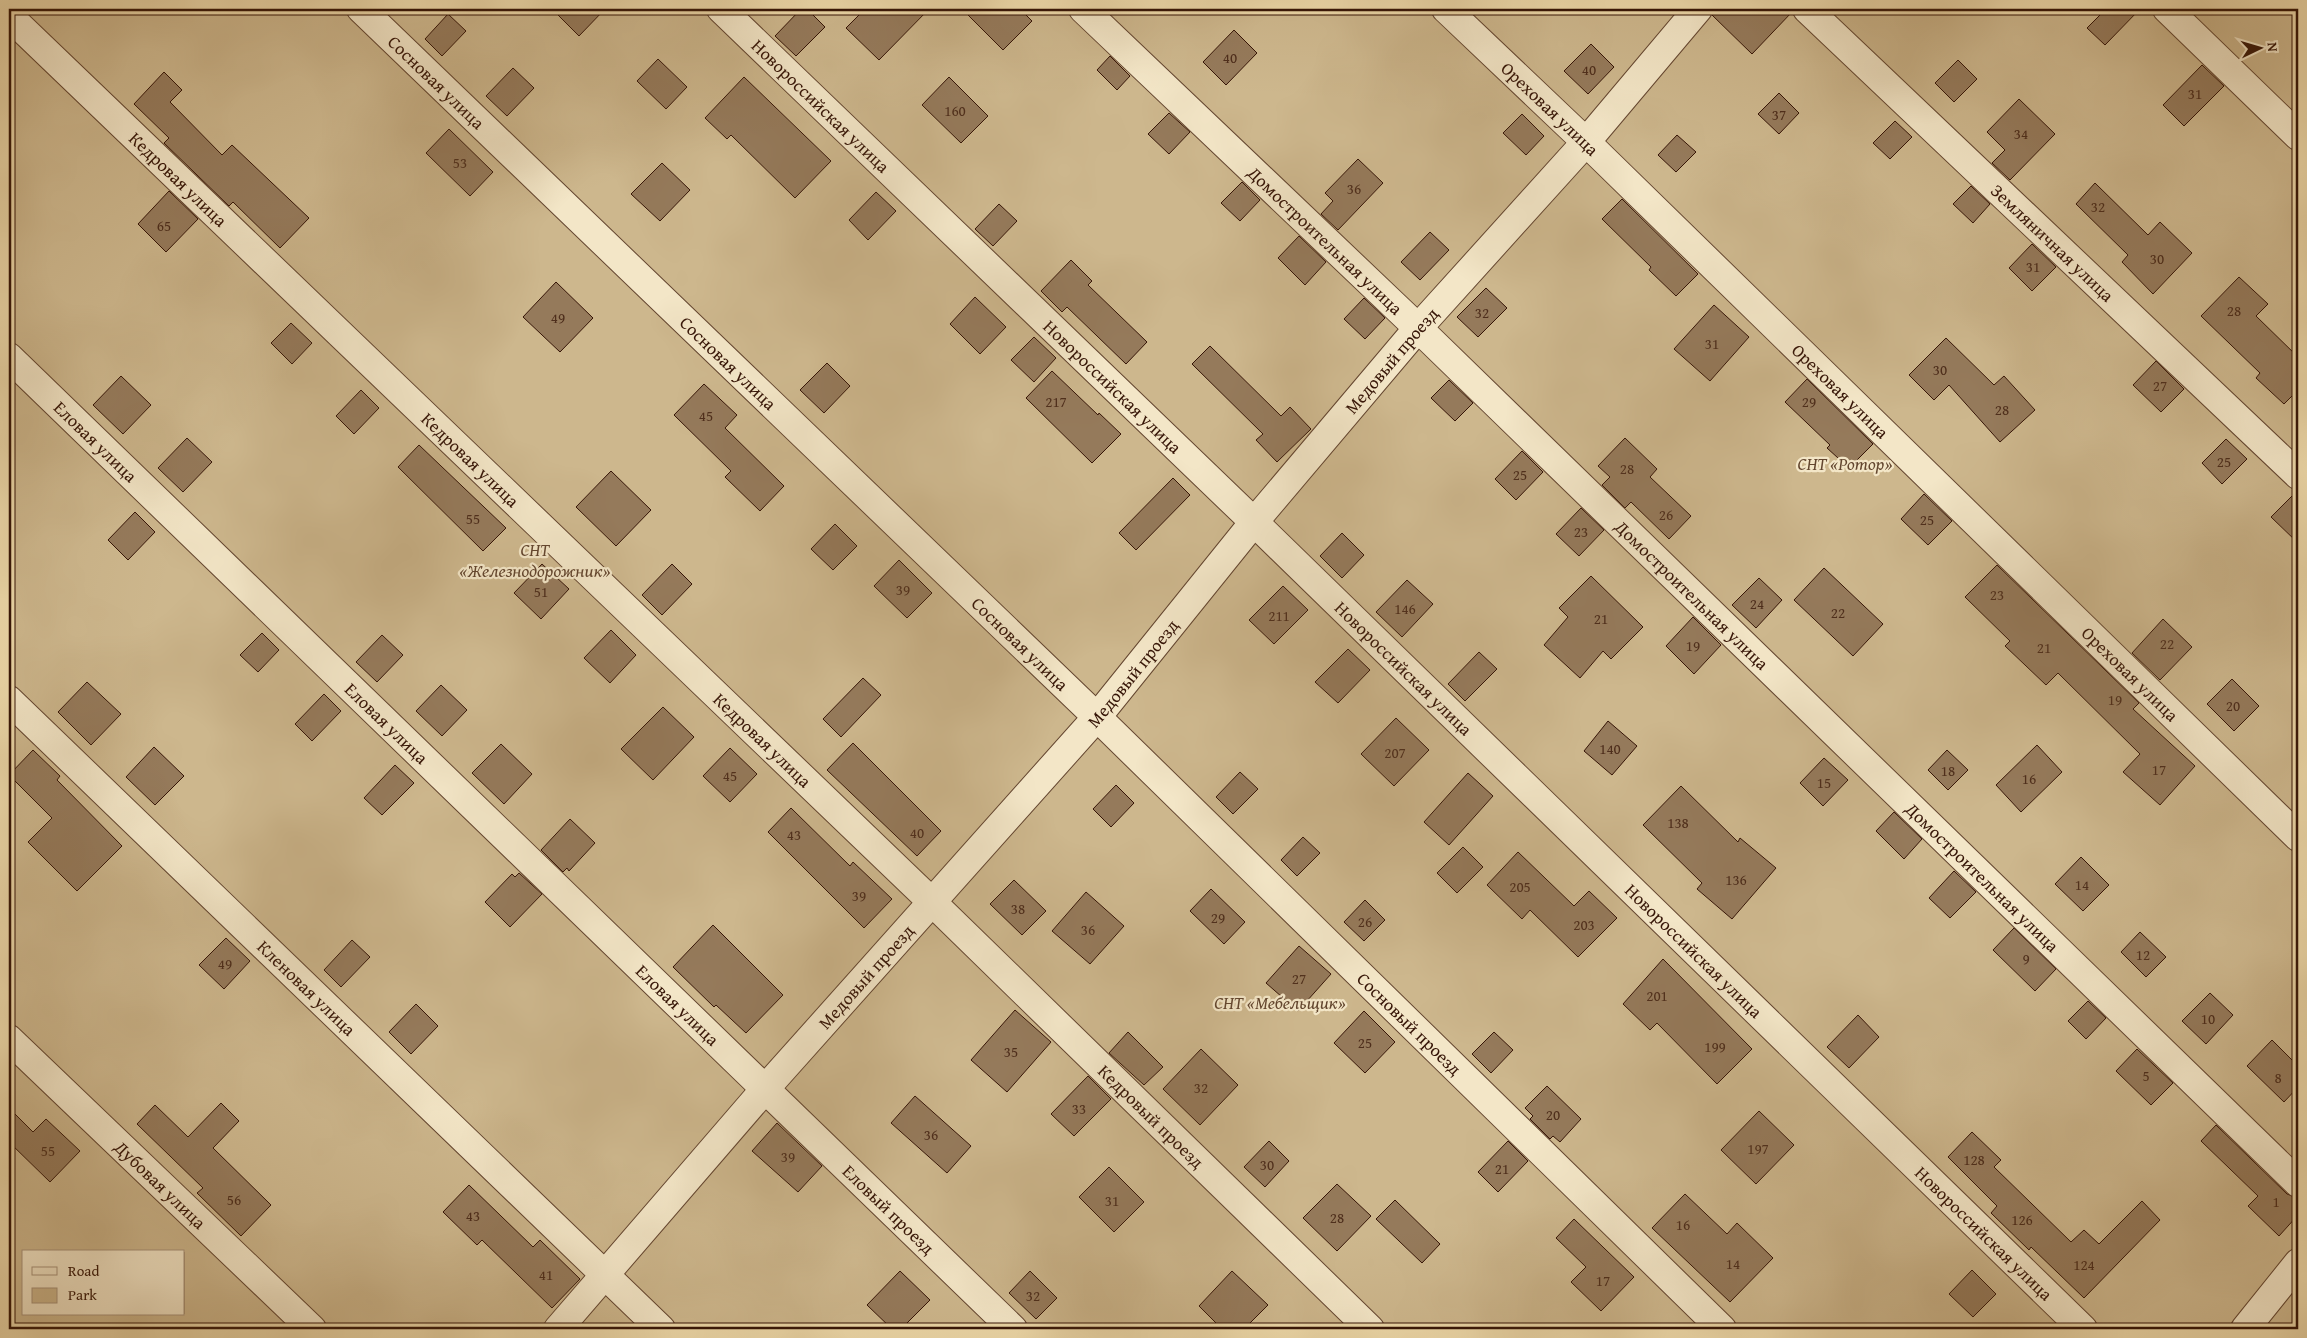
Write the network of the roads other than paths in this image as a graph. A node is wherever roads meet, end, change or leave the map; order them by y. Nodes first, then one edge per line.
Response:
1 (361, 9) edge
2 (721, 9) edge
3 (1083, 9) edge
4 (1446, 9) edge
5 (1698, 9) edge
6 (1807, 9) edge
7 (2167, 9) edge
8 (9, 16) edge
9 (2298, 136) edge
10 (1586, 142) junction
11 (1418, 328) junction
12 (9, 357) edge
13 (2298, 475) edge
14 (1254, 522) junction
15 (9, 700) edge
16 (1097, 717) junction
17 (2298, 838) edge
18 (933, 903) junction
19 (9, 1039) edge
20 (765, 1089) junction
21 (2298, 1183) edge
22 (2298, 1264) edge
23 (604, 1274) junction
24 (312, 1329) edge
25 (558, 1329) edge
26 (661, 1329) edge
27 (1013, 1329) edge
28 (1370, 1329) edge
29 (1722, 1329) edge
30 (2083, 1329) edge
31 (2245, 1329) edge

1 - 16 street, Сосновая улица
2 - 14 street, Новороссийская улица
3 - 11 street, Домостроительная улица
4 - 10 street, Ореховая улица
5 - 10 street, Медовый проезд
6 - 13 street, Земляничная улица
7 - 9 street
8 - 18 street, Кедровая улица
10 - 11 street, Медовый проезд
10 - 17 street, Ореховая улица
11 - 14 street, Медовый проезд
11 - 21 street, Домостроительная улица
12 - 20 street, Еловая улица
14 - 16 street, Медовый проезд
14 - 30 street, Новороссийская улица
15 - 23 street, Кленовая улица
16 - 18 street, Медовый проезд
16 - 29 street, Сосновый проезд
18 - 20 street, Медовый проезд
18 - 28 street, Кедровый проезд
19 - 24 street, Дубовая улица
20 - 23 street, Медовый проезд
20 - 27 street, Еловый проезд
22 - 31 street
23 - 25 street, Медовый проезд
23 - 26 street, Кленовая улица

